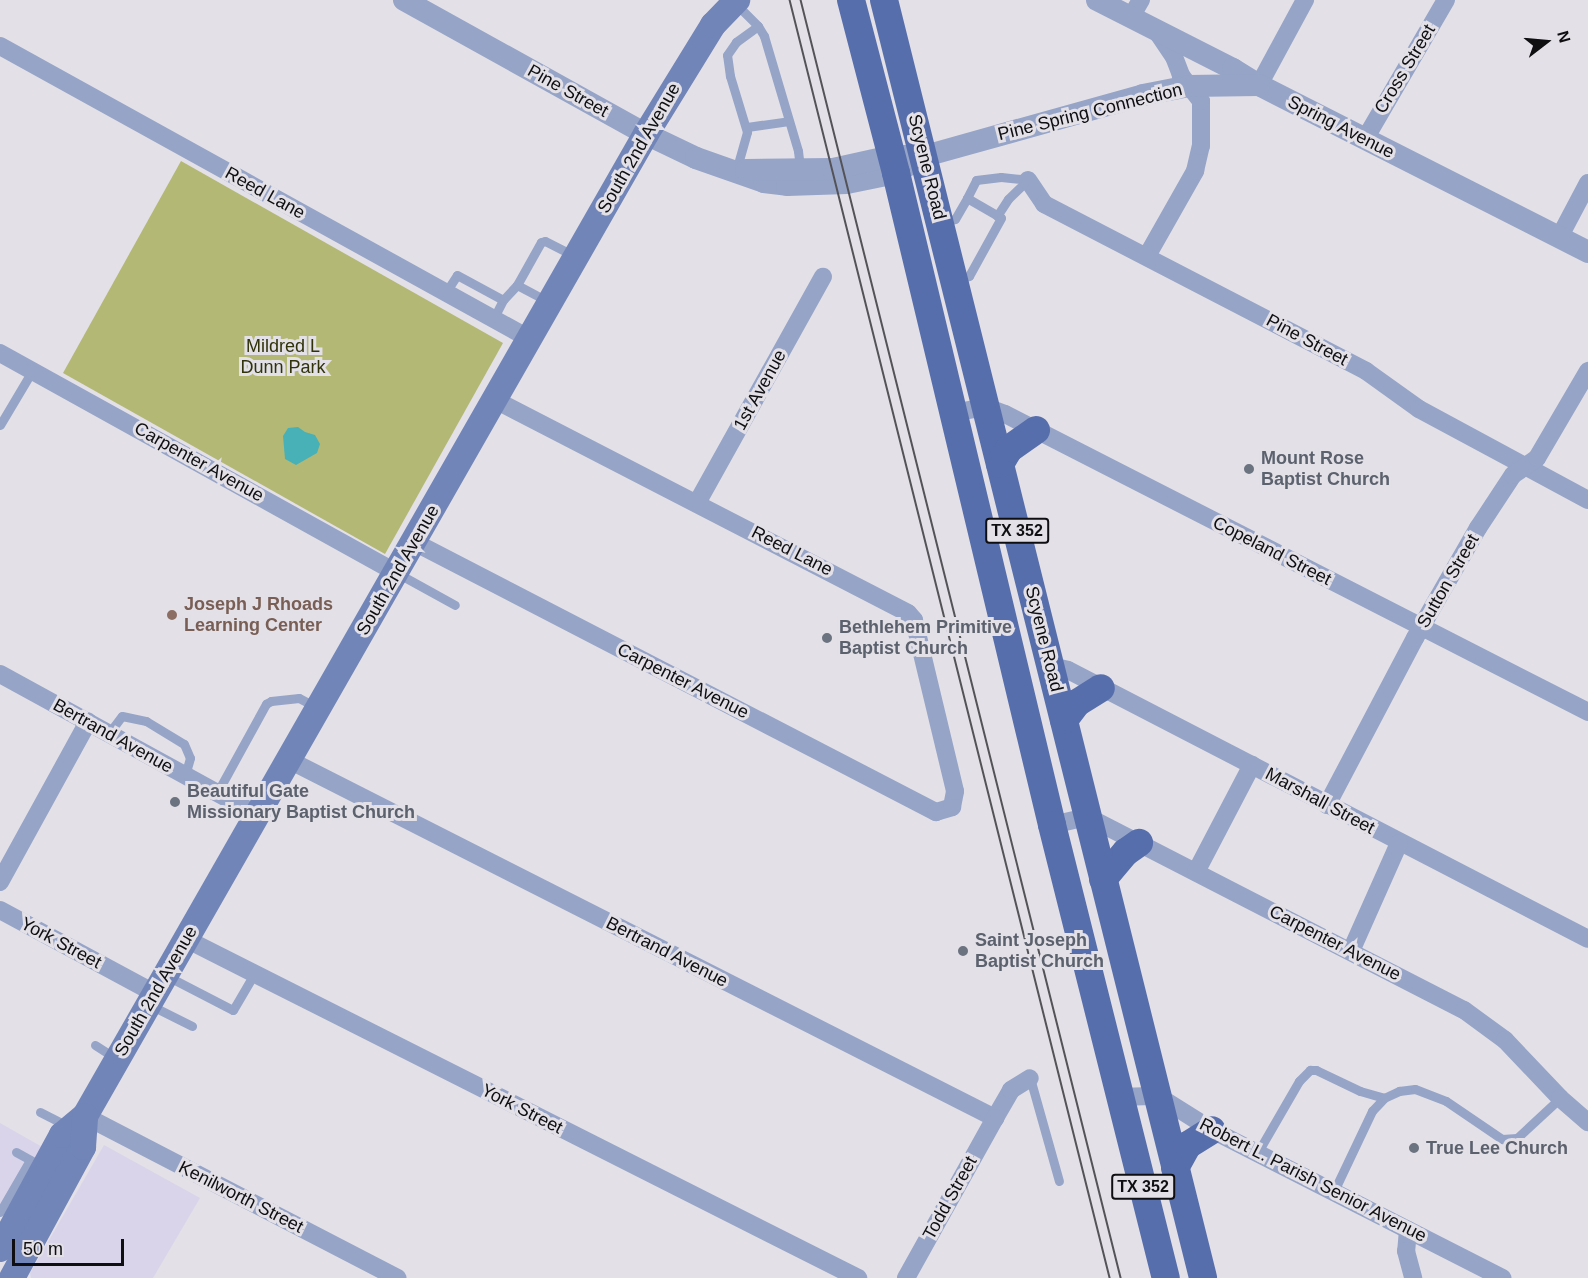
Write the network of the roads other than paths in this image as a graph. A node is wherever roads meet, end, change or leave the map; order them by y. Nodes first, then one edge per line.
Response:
1 (404, 0) edge
2 (851, 0) edge
3 (884, 0) edge
4 (1096, 0) edge
5 (1305, 0) edge
6 (1446, 0) edge
7 (730, 1) edge
8 (1136, 8) edge
9 (758, 27) junction
10 (1155, 28) junction
11 (0, 46) edge
12 (1189, 86) junction
13 (1259, 86) junction
14 (789, 121) junction
15 (747, 127) junction
16 (646, 134) junction
17 (1365, 139) junction
18 (925, 156) junction
19 (894, 164) junction
20 (800, 168) junction
21 (736, 171) junction
22 (1028, 180) junction
23 (1588, 183) edge
24 (967, 198) junction
25 (997, 216) junction
26 (941, 223) junction
27 (1560, 236) junction
28 (1588, 252) edge
29 (576, 256) junction
30 (1147, 256) junction
31 (823, 277) dead end
32 (955, 280) junction
33 (517, 285) junction
34 (446, 292) junction
35 (503, 300) junction
36 (550, 303) junction
37 (494, 318) junction
38 (530, 339) junction
39 (0, 353) edge
40 (32, 371) junction
41 (1588, 371) edge
42 (495, 400) junction
43 (986, 406) junction
44 (952, 413) junction
45 (0, 424) edge
46 (1036, 430) junction
47 (1000, 464) junction
48 (1526, 467) junction
49 (1588, 500) edge
50 (697, 503) junction
51 (414, 542) junction
52 (397, 573) junction
53 (455, 605) dead end
54 (1421, 627) junction
55 (1051, 666) junction
56 (0, 674) edge
57 (1101, 688) junction
58 (318, 708) junction
59 (1588, 712) edge
60 (1064, 720) junction
61 (88, 722) junction
62 (109, 733) junction
63 (289, 760) junction
64 (1252, 765) junction
65 (185, 775) junction
66 (217, 793) junction
67 (1328, 805) junction
68 (952, 807) joint
69 (258, 814) junction
70 (1088, 818) junction
71 (1052, 825) junction
72 (1139, 843) junction
73 (1400, 843) junction
74 (1196, 872) junction
75 (1103, 879) junction
76 (0, 882) edge
77 (0, 910) edge
78 (186, 939) junction
79 (1588, 939) edge
80 (1351, 951) junction
81 (254, 974) junction
82 (156, 991) junction
83 (192, 1026) dead end
84 (95, 1045) dead end
85 (117, 1059) junction
86 (1030, 1078) joint
87 (1158, 1096) junction
88 (1120, 1097) junction
89 (1384, 1098) junction
90 (1560, 1098) junction
91 (40, 1112) dead end
92 (995, 1118) junction
93 (1588, 1122) edge
94 (78, 1123) junction
95 (1212, 1130) junction
96 (16, 1152) dead end
97 (1258, 1152) junction
98 (37, 1164) junction
99 (1175, 1168) junction
100 (1059, 1180) dead end
101 (1334, 1191) junction
102 (0, 1212) edge
103 (1408, 1230) junction
104 (0, 1249) edge
105 (12, 1278) edge
106 (397, 1278) edge
107 (858, 1278) edge
108 (906, 1278) edge
109 (1166, 1278) edge
110 (1203, 1278) edge
111 (1413, 1278) edge
112 (1503, 1278) edge

1 - 16 street, Pine Street
2 - 19 main road, Scyene Road / TX 352
3 - 18 main road, Scyene Road / TX 352
4 - 8 street, Spring Avenue
5 - 13 street
6 - 17 street, Cross Street
7 - 9 lane
7 - 16 main road, South 2nd Avenue
8 - 10 street, Spring Avenue
9 - 14 lane
9 - 15 lane
10 - 12 street
10 - 13 street, Spring Avenue
11 - 34 street, Reed Lane
12 - 13 street, Pine Spring Connection
12 - 18 street, Pine Spring Connection
12 - 30 street
13 - 17 street, Spring Avenue
14 - 15 lane
14 - 20 lane
15 - 21 lane
16 - 21 street, Pine Street
16 - 29 main road, South 2nd Avenue
17 - 27 street, Spring Avenue
18 - 19 street, Pine Spring Connection
18 - 26 main road, Scyene Road / TX 352
19 - 20 street, Pine Street
19 - 21 street, Pine Street
19 - 44 main road, Scyene Road / TX 352
20 - 21 street, Pine Street
22 - 24 lane
22 - 25 lane
22 - 30 street, Pine Street
23 - 27 street
24 - 25 lane
24 - 26 lane
25 - 32 lane
26 - 32 main road, Scyene Road / TX 352
27 - 28 street, Spring Avenue
29 - 33 lane
29 - 36 main road, South 2nd Avenue
30 - 48 street, Pine Street
31 - 50 street, 1st Avenue
32 - 43 main road, Scyene Road / TX 352
33 - 35 lane
33 - 36 lane
34 - 35 lane
34 - 37 street, Reed Lane
35 - 37 lane
36 - 38 main road, South 2nd Avenue
37 - 38 street, Reed Lane
38 - 42 main road, South 2nd Avenue
39 - 40 street, Carpenter Avenue
40 - 45 lane
40 - 52 street, Carpenter Avenue
41 - 48 street, Sutton Street
42 - 50 street, Reed Lane
42 - 51 main road, South 2nd Avenue
43 - 44 street
43 - 46 street, Copeland Street
43 - 47 main road, Scyene Road / TX 352
44 - 71 main road, Scyene Road / TX 352
46 - 47 main road
46 - 54 street, Copeland Street
47 - 55 main road, Scyene Road / TX 352
48 - 49 street, Pine Street
48 - 54 street, Sutton Street
50 - 68 street, Reed Lane
51 - 52 main road, South 2nd Avenue
51 - 68 street, Carpenter Avenue
52 - 53 lane
52 - 58 main road, South 2nd Avenue
54 - 59 street, Copeland Street
54 - 67 street, Sutton Street
55 - 57 street, Marshall Street
55 - 60 main road, Scyene Road / TX 352
56 - 61 street, Bertrand Avenue
57 - 60 main road
57 - 64 street, Marshall Street
58 - 63 main road, South 2nd Avenue
58 - 66 lane
60 - 70 main road, Scyene Road / TX 352
61 - 62 street, Bertrand Avenue
61 - 76 street
62 - 65 street, Bertrand Avenue
62 - 65 lane
63 - 69 main road, South 2nd Avenue
63 - 92 street, Bertrand Avenue
64 - 67 street, Marshall Street
64 - 74 street
65 - 66 street, Bertrand Avenue
66 - 69 street, Bertrand Avenue
67 - 73 street, Marshall Street
69 - 78 main road, South 2nd Avenue
70 - 71 street
70 - 72 street, Carpenter Avenue
70 - 75 main road, Scyene Road / TX 352
71 - 88 main road, Scyene Road / TX 352
72 - 74 street, Carpenter Avenue
72 - 75 main road
73 - 79 street, Marshall Street
73 - 80 street
74 - 80 street, Carpenter Avenue
75 - 87 main road, Scyene Road / TX 352
77 - 82 street, York Street
78 - 81 street, York Street
78 - 82 main road, South 2nd Avenue
80 - 90 street, Carpenter Avenue
81 - 82 lane
81 - 107 street, York Street
82 - 83 lane
82 - 85 main road, South 2nd Avenue
84 - 85 lane
85 - 94 main road, South 2nd Avenue
86 - 92 street
86 - 100 lane
87 - 88 street
87 - 95 street, Robert L. Parish Senior Avenue
87 - 99 main road, Scyene Road / TX 352
88 - 109 main road, Scyene Road / TX 352
89 - 90 lane
89 - 97 lane
89 - 101 lane
90 - 93 street, Carpenter Avenue
91 - 94 lane
92 - 108 street, Todd Street
94 - 98 main road, South 2nd Avenue
94 - 105 main road, South 2nd Avenue
94 - 106 street, Kenilworth Street
95 - 97 street, Robert L. Parish Senior Avenue
95 - 99 main road
96 - 98 lane
97 - 101 street, Robert L. Parish Senior Avenue
98 - 102 lane
98 - 104 main road, South 2nd Avenue
99 - 110 main road, Scyene Road / TX 352
101 - 103 street, Robert L. Parish Senior Avenue
103 - 111 street
103 - 112 street, Robert L. Parish Senior Avenue

